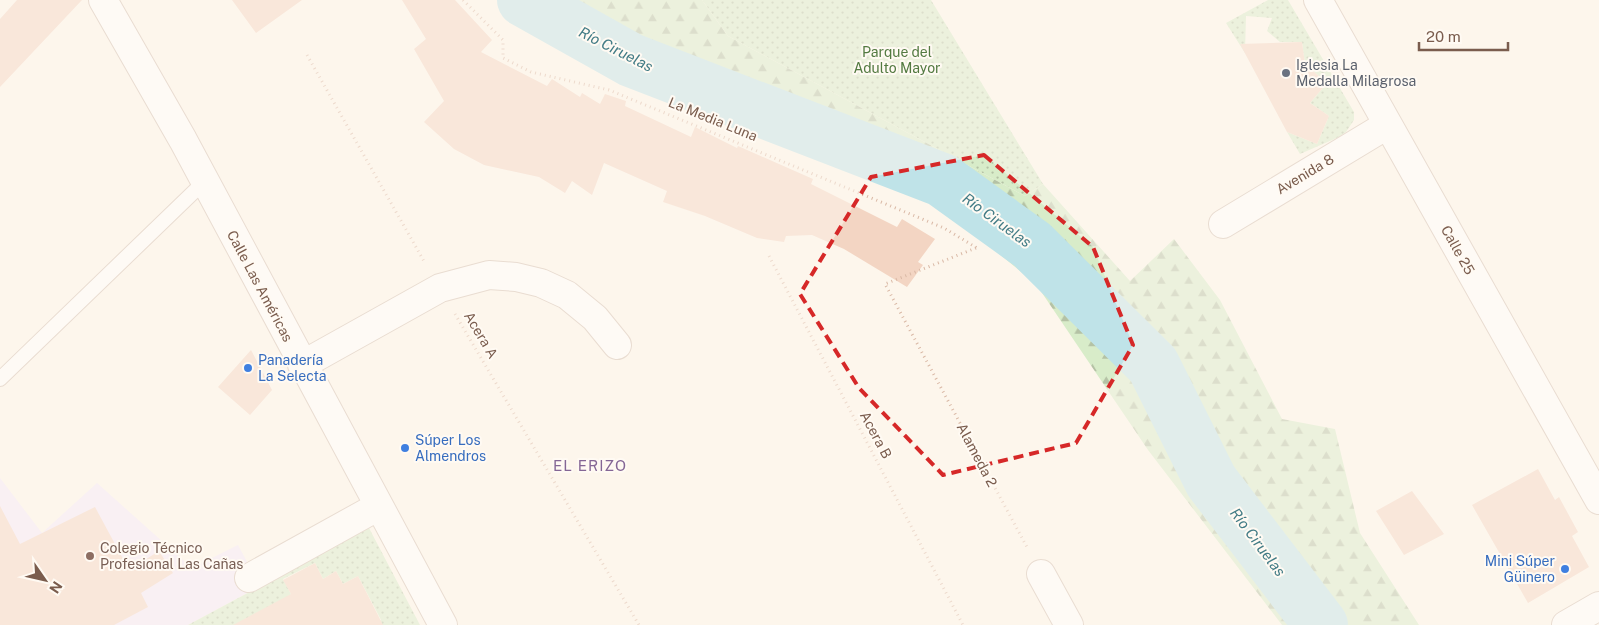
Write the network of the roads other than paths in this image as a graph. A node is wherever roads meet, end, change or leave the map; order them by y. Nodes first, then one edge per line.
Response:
1 (103, 0) edge
2 (1318, 0) edge
3 (1387, 125) junction
4 (204, 182) junction
5 (1223, 224) dead end
6 (617, 345) dead end
7 (302, 365) junction
8 (0, 378) edge
9 (1599, 500) edge
10 (379, 506) junction
11 (1041, 574) road end
12 (249, 578) dead end
13 (1599, 606) edge
14 (443, 625) edge
15 (1069, 625) edge
16 (1566, 625) edge

1 - 4 street, Calle Las Américas
2 - 3 street, Calle 25
3 - 5 street, Avenida 8
3 - 9 street, Calle 25
4 - 7 street, Calle Las Américas
4 - 8 lane
6 - 7 street
7 - 10 street, Calle Las Américas
10 - 12 street
10 - 14 street, Calle Las Américas
11 - 15 street
13 - 16 street

